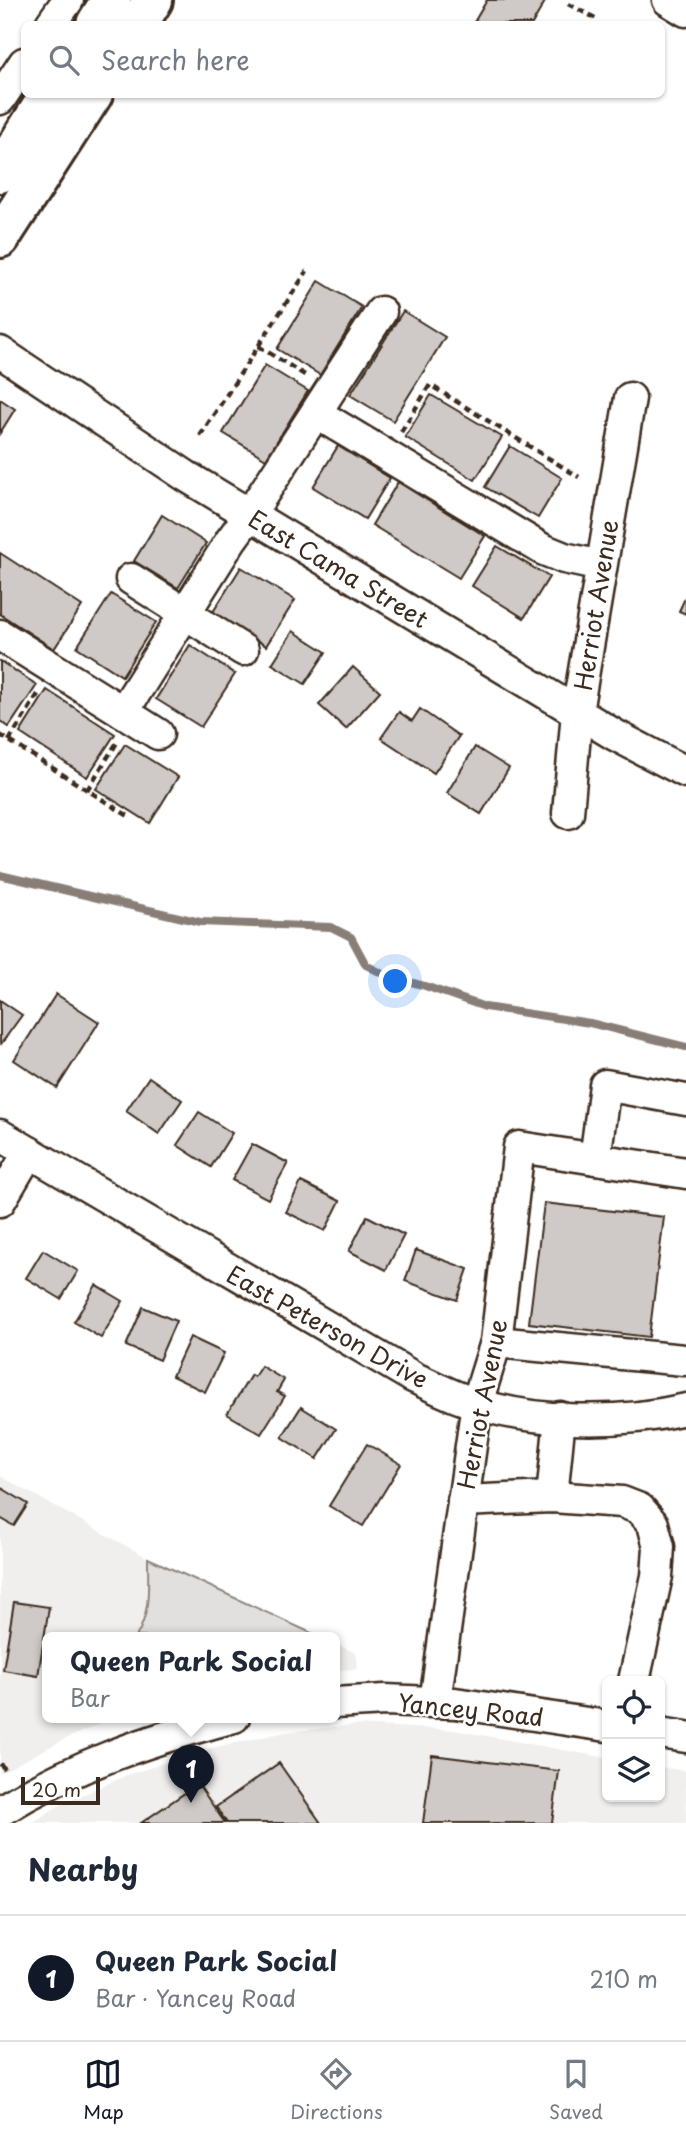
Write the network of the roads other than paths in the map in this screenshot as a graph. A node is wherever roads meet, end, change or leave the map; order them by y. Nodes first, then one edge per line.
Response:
1 (68, 0) edge
2 (111, 0) edge
3 (153, 0) edge
4 (53, 21) edge
5 (98, 21) edge
6 (140, 21) edge
7 (21, 68) edge
8 (47, 98) edge
9 (90, 98) edge
10 (0, 99) edge
11 (0, 173) edge
12 (1, 236) edge
13 (381, 312) dead end
14 (0, 352) edge
15 (630, 398) dead end
16 (316, 413) junction
17 (250, 514) junction
18 (601, 566) junction
19 (131, 579) dead end
20 (185, 613) junction
21 (0, 635) edge
22 (243, 650) dead end
23 (577, 712) junction
24 (122, 723) junction
25 (159, 734) dead end
26 (686, 772) edge
27 (568, 813) dead end
28 (686, 1100) edge
29 (0, 1135) edge
30 (29, 1152) junction
31 (596, 1159) junction
32 (686, 1172) edge
33 (0, 1201) edge
34 (496, 1342) junction
35 (685, 1357) edge
36 (477, 1404) junction
37 (686, 1409) edge
38 (560, 1417) junction
39 (552, 1497) junction
40 (463, 1501) junction
41 (635, 1676) edge
42 (435, 1702) junction
43 (340, 1703) edge
44 (212, 1723) edge
45 (602, 1725) edge
46 (665, 1734) edge
47 (686, 1737) edge
48 (0, 1811) edge

1 - 4 street
2 - 5 main road
3 - 6 main road
7 - 10 street
8 - 11 main road
9 - 12 main road
13 - 16 street
14 - 17 street, East Cama Street
15 - 18 street, Herriot Avenue
16 - 17 street
16 - 18 street
17 - 20 street
17 - 23 street, East Cama Street
18 - 23 street, Herriot Avenue
19 - 20 street
20 - 22 street
20 - 24 street
21 - 24 street
23 - 26 street, East Cama Street
23 - 27 street, Herriot Avenue
24 - 25 street
28 - 31 street
29 - 30 street, East Peterson Drive
30 - 33 street
30 - 36 street, East Peterson Drive
31 - 32 street
31 - 34 street, Herriot Avenue
34 - 35 street
34 - 36 street, Herriot Avenue
36 - 38 street, East Peterson Drive
36 - 40 street, Herriot Avenue
37 - 38 street, East Peterson Drive
38 - 39 street
39 - 40 street
39 - 41 street
40 - 42 street, Herriot Avenue
42 - 43 street, Yancey Road
42 - 45 street, Yancey Road
44 - 48 street
46 - 47 street

